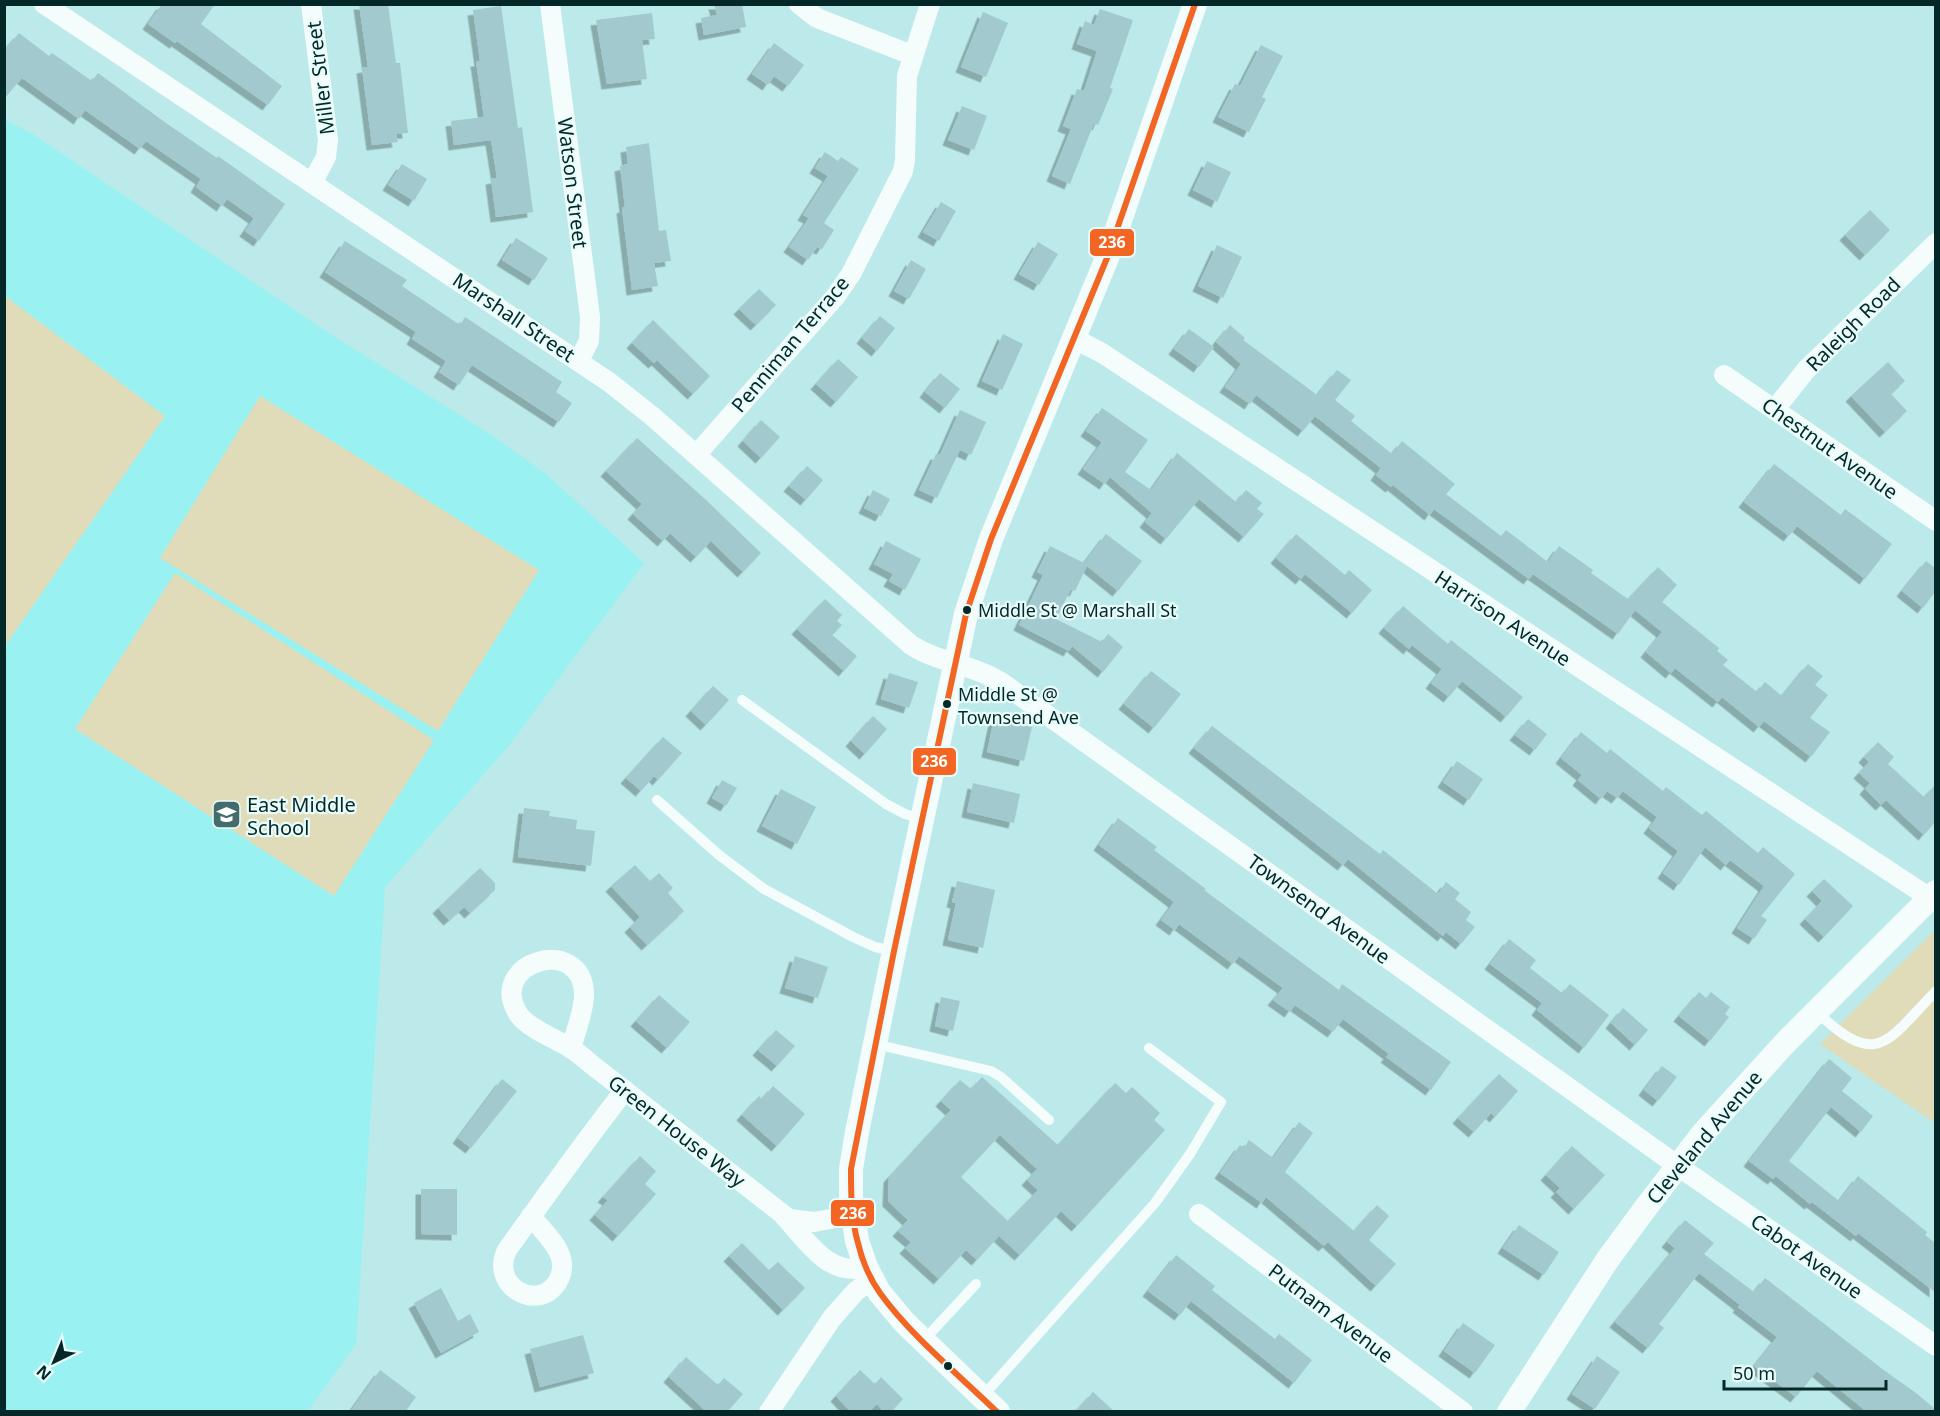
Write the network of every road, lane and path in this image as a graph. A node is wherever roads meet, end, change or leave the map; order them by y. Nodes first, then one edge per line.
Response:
1 (44, 4) edge
2 (311, 4) edge
3 (550, 4) edge
4 (799, 4) edge
5 (930, 4) edge
6 (1196, 4) edge
7 (912, 54) junction
8 (312, 183) junction
9 (1935, 243) edge
10 (1075, 339) junction
11 (579, 360) junction
12 (1724, 375) dead end
13 (1775, 410) junction
14 (696, 455) junction
15 (1935, 521) edge
16 (955, 663) junction
17 (741, 700) dead end
18 (657, 800) dead end
19 (922, 819) junction
20 (1934, 897) edge
21 (894, 951) junction
22 (1935, 991) edge
23 (1816, 1011) junction
24 (875, 1044) junction
25 (1149, 1048) dead end
26 (571, 1049) junction
27 (625, 1090) junction
28 (1049, 1120) dead end
29 (1678, 1166) junction
30 (782, 1214) junction
31 (1199, 1214) dead end
32 (852, 1215) junction
33 (531, 1216) dead end
34 (869, 1274) junction
35 (976, 1284) dead end
36 (923, 1342) junction
37 (1935, 1346) edge
38 (990, 1404) edge
39 (1512, 1411) edge
40 (769, 1412) edge
41 (1463, 1412) edge

1 - 8 street, Marshall Street
2 - 8 street, Miller Street
3 - 11 street, Watson Street
4 - 7 street
5 - 7 street, Penniman Terrace
6 - 10 street
7 - 14 street, Penniman Terrace
8 - 11 street, Marshall Street
9 - 13 street, Raleigh Road
10 - 16 street
10 - 20 street, Harrison Avenue
11 - 14 street, Marshall Street
12 - 13 street, Chestnut Avenue
13 - 15 street, Chestnut Avenue
14 - 16 street, Marshall Street
16 - 19 street
16 - 29 street, Townsend Avenue
17 - 19 lane
18 - 21 lane
19 - 21 street
20 - 23 street, Cleveland Avenue
21 - 24 street
22 - 23 lane
23 - 29 street, Cleveland Avenue
24 - 28 lane
24 - 32 street
25 - 38 lane
26 - 26 street, Green House Way
26 - 27 street, Green House Way
27 - 30 street, Green House Way
27 - 33 street
29 - 37 street, Cabot Avenue
29 - 39 street, Cleveland Avenue
30 - 32 street
30 - 34 street
31 - 41 street, Putnam Avenue
32 - 34 street
34 - 36 street
34 - 40 street
35 - 36 lane
36 - 38 street

